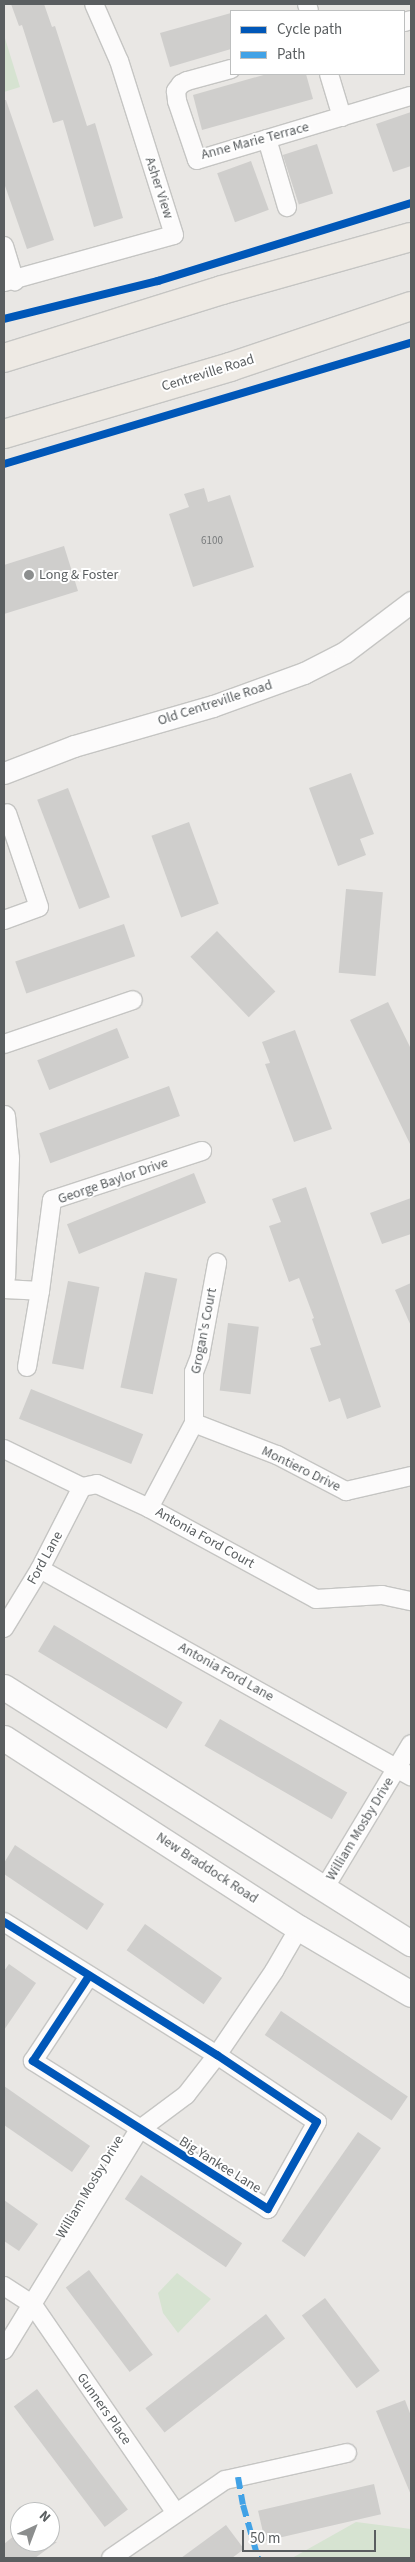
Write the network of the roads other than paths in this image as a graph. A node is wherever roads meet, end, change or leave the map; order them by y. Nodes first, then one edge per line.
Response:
1 (94, 4) edge
2 (230, 69) edge
3 (328, 75) edge
4 (411, 96) edge
5 (342, 117) junction
6 (268, 139) junction
7 (287, 207) dead end
8 (411, 237) edge
9 (4, 246) edge
10 (9, 282) edge
11 (411, 306) edge
12 (4, 358) edge
13 (4, 434) edge
14 (411, 602) edge
15 (4, 773) edge
16 (7, 813) dead end
17 (4, 920) edge
18 (133, 1000) dead end
19 (4, 1044) edge
20 (4, 1116) edge
21 (202, 1151) dead end
22 (217, 1263) dead end
23 (4, 1277) edge
24 (4, 1289) edge
25 (40, 1291) junction
26 (27, 1367) dead end
27 (194, 1423) junction
28 (4, 1450) edge
29 (411, 1476) edge
30 (82, 1487) junction
31 (149, 1508) junction
32 (40, 1569) junction
33 (411, 1601) edge
34 (4, 1628) edge
35 (4, 1687) edge
36 (4, 1738) edge
37 (411, 1744) edge
38 (404, 1772) edge
39 (324, 1889) junction
40 (4, 1922) edge
41 (299, 1928) junction
42 (411, 1943) edge
43 (89, 1976) junction
44 (411, 1994) edge
45 (218, 2055) junction
46 (140, 2130) junction
47 (4, 2286) edge
48 (32, 2305) junction
49 (4, 2350) edge
50 (347, 2453) dead end
51 (176, 2513) junction
52 (111, 2558) edge

1 - 10 street, Asher View
2 - 6 street, Anne Marie Terrace
3 - 5 street
4 - 5 street, Anne Marie Terrace
5 - 6 street, Anne Marie Terrace
6 - 7 street
8 - 12 highway
9 - 10 street
11 - 13 highway, Centreville Road
14 - 15 street, Old Centreville Road
16 - 17 street
18 - 19 street
20 - 23 street
21 - 25 street, George Baylor Drive
22 - 27 street, Grogan's Court
24 - 25 street
25 - 26 street, George Baylor Drive
27 - 29 street, Montiero Drive
27 - 31 street, Grogan's Court
28 - 30 street, Antonia Ford Court
30 - 31 street, Antonia Ford Court
30 - 32 street, Ford Lane
31 - 33 street, Antonia Ford Court
32 - 34 street, Ford Lane
32 - 38 street, Antonia Ford Lane
35 - 39 main road
36 - 41 main road, New Braddock Road
37 - 38 street, William Mosby Drive
38 - 39 street, William Mosby Drive
39 - 42 main road
40 - 43 street, Big Yankee Lane
41 - 44 main road, New Braddock Road
41 - 45 street, William Mosby Drive
43 - 45 street, Big Yankee Lane
43 - 46 street, Big Yankee Lane
45 - 46 street, William Mosby Drive
45 - 46 street, Big Yankee Lane
46 - 48 street, William Mosby Drive
47 - 48 street
48 - 49 street, William Mosby Drive
48 - 51 street, Gunners Place
50 - 51 street
51 - 52 street

